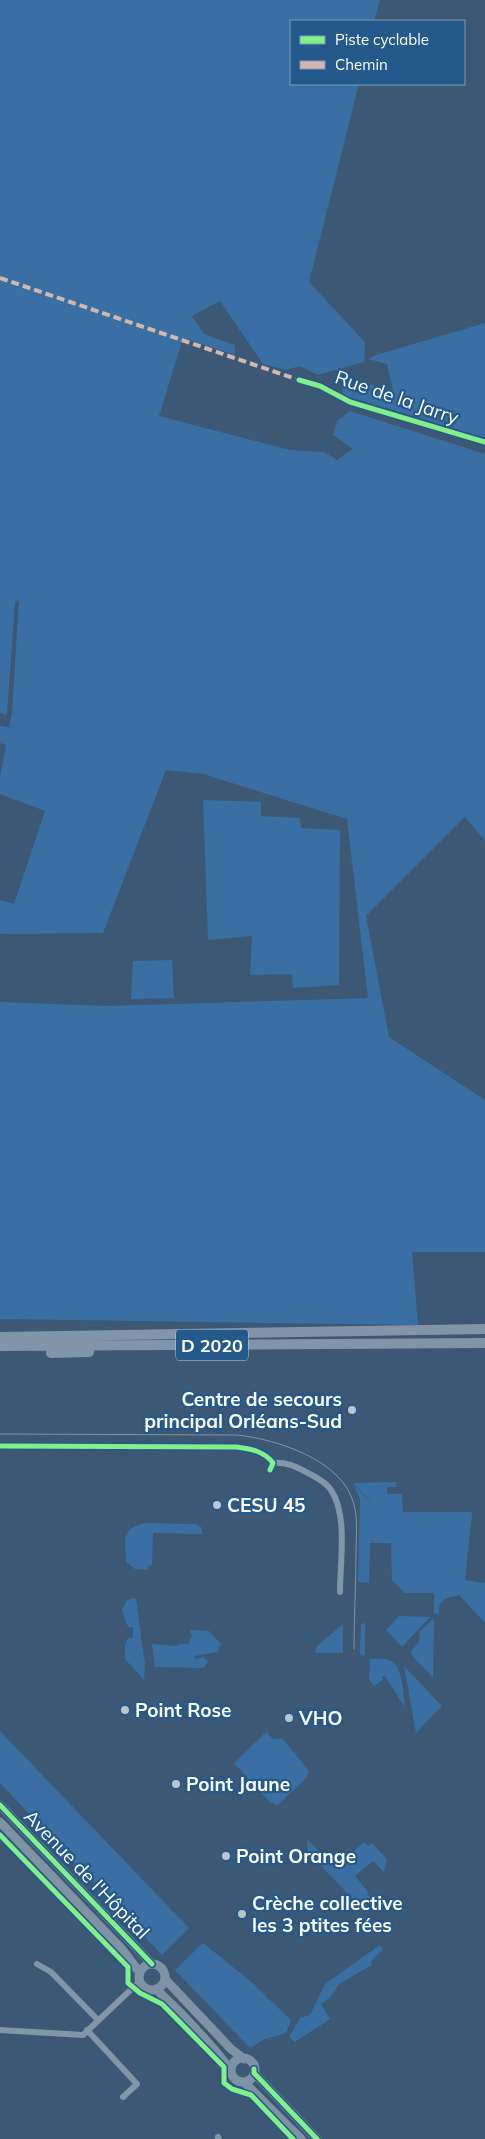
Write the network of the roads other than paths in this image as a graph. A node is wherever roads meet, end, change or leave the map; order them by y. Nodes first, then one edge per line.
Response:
1 (299, 380) dead end
2 (485, 442) edge
3 (485, 1330) edge
4 (347, 1333) junction
5 (485, 1334) edge
6 (0, 1338) edge
7 (485, 1345) edge
8 (0, 1346) edge
9 (145, 1346) junction
10 (0, 1352) edge
11 (0, 1446) edge
12 (273, 1463) junction
13 (270, 1470) dead end
14 (340, 1592) dead end
15 (2, 1810) edge
16 (16, 1822) junction
17 (3, 1827) edge
18 (37, 1964) dead end
19 (152, 1964) junction
20 (140, 1977) junction
21 (165, 1979) junction
22 (156, 1989) junction
23 (98, 2020) junction
24 (0, 2030) edge
25 (88, 2030) junction
26 (244, 2059) junction
27 (231, 2070) junction
28 (254, 2073) junction
29 (244, 2082) junction
30 (123, 2097) dead end
31 (301, 2139) edge
32 (317, 2139) edge

1 - 2 street, Rue de la Jarry
3 - 4 main road
4 - 5 main road, D 2020
4 - 6 main road, D 2020
7 - 9 main road, D 2020
8 - 9 main road, D 2020
9 - 10 main road
11 - 12 street
12 - 13 street
12 - 14 street
15 - 16 street, Avenue de l'Hôpital
16 - 17 street
16 - 19 street, Avenue de l'Hôpital
17 - 20 street, Avenue de l'Hôpital
18 - 23 street
19 - 20 street
19 - 21 street
20 - 22 street
20 - 23 street
21 - 22 street
21 - 26 street
22 - 27 street
23 - 25 street
24 - 25 street
25 - 30 street
26 - 27 street
26 - 28 street
27 - 29 street
28 - 29 street
28 - 32 street
29 - 31 street

